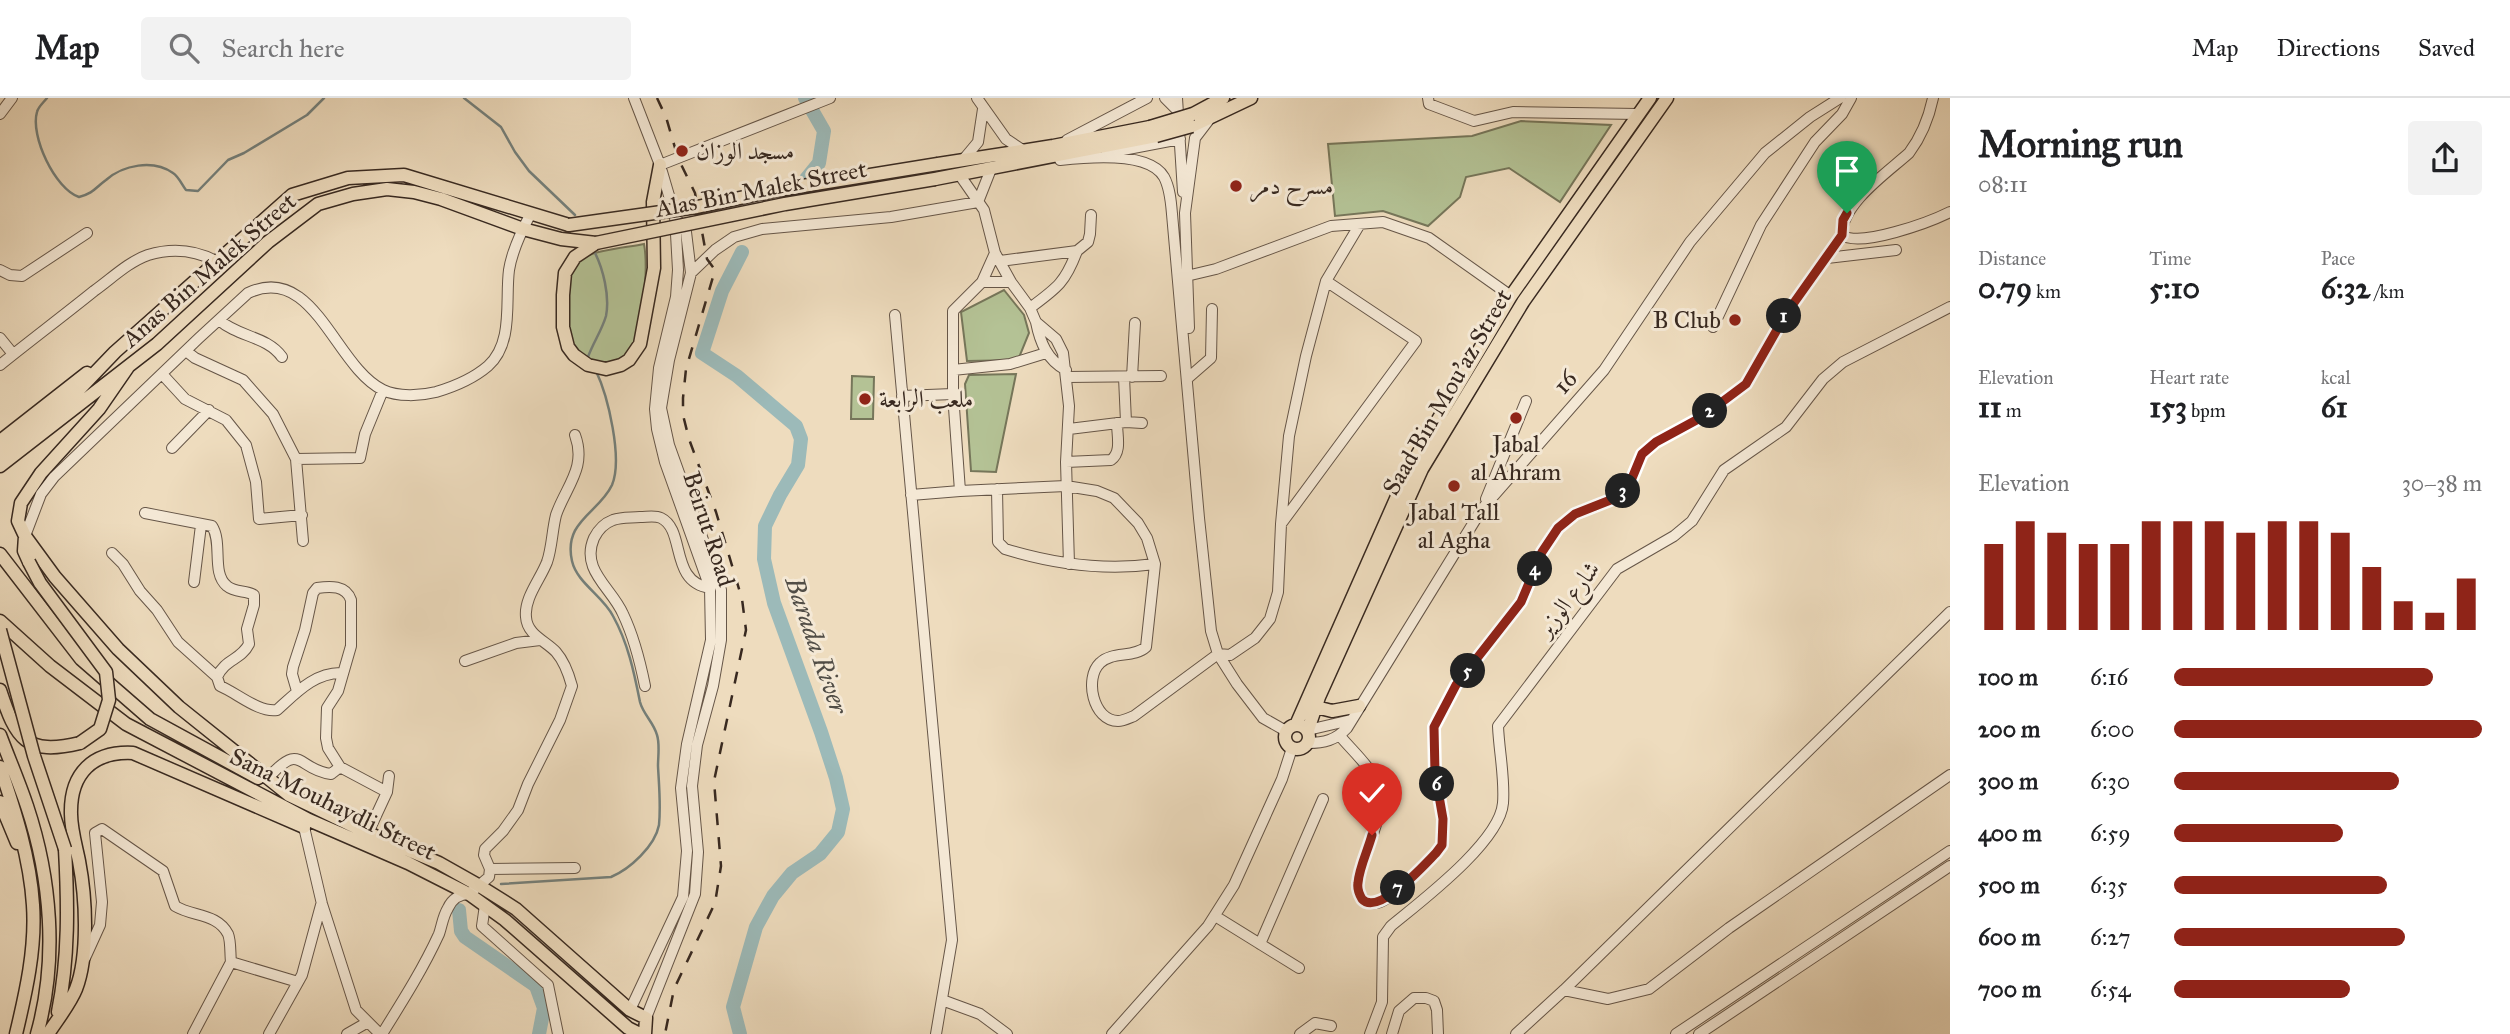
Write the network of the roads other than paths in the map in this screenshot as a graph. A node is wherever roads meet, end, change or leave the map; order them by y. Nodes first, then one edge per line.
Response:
1 (12, 98) edge
2 (635, 98) edge
3 (977, 98) edge
4 (1147, 98) edge
5 (1165, 98) edge
6 (1177, 98) edge
7 (1223, 98) edge
8 (1251, 98) edge
9 (1429, 98) edge
10 (1650, 98) edge
11 (1667, 98) edge
12 (1840, 98) edge
13 (1851, 98) edge
14 (1933, 98) edge
15 (826, 99) edge
16 (983, 109) junction
17 (1177, 110) junction
18 (0, 114) edge
19 (1638, 114) junction
20 (1193, 120) junction
21 (1209, 120) junction
22 (1153, 132) junction
23 (1180, 139) junction
24 (1053, 146) junction
25 (1024, 157) junction
26 (1079, 158) junction
27 (964, 160) junction
28 (660, 165) junction
29 (991, 169) junction
30 (959, 174) junction
31 (978, 202) junction
32 (1950, 212) edge
33 (1185, 214) junction
34 (530, 215) junction
35 (1091, 215) dead end
36 (675, 216) junction
37 (1360, 224) junction
38 (523, 229) junction
39 (87, 233) dead end
40 (1842, 235) junction
41 (596, 243) junction
42 (1896, 250) dead end
43 (1077, 251) junction
44 (997, 257) junction
45 (1828, 258) junction
46 (216, 261) junction
47 (0, 270) edge
48 (691, 273) junction
49 (1183, 277) junction
50 (1326, 281) junction
51 (982, 282) junction
52 (1011, 282) junction
53 (1511, 296) junction
54 (1950, 307) edge
55 (1030, 308) junction
56 (1212, 309) dead end
57 (895, 315) dead end
58 (219, 320) junction
59 (1036, 322) junction
60 (1135, 323) dead end
61 (1713, 327) dead end
62 (0, 338) edge
63 (186, 351) junction
64 (115, 352) junction
65 (1046, 353) junction
66 (13, 354) junction
67 (282, 357) dead end
68 (0, 365) edge
69 (128, 367) junction
70 (953, 370) junction
71 (1067, 373) junction
72 (162, 374) junction
73 (1161, 376) dead end
74 (1128, 377) junction
75 (1188, 378) junction
76 (383, 390) junction
77 (953, 394) junction
78 (902, 396) junction
79 (1526, 401) dead end
80 (209, 410) junction
81 (1121, 423) junction
82 (1142, 423) dead end
83 (1069, 429) junction
84 (575, 435) dead end
85 (0, 441) edge
86 (172, 448) dead end
87 (0, 454) edge
88 (296, 459) junction
89 (1066, 462) junction
90 (0, 466) edge
91 (1066, 486) junction
92 (997, 489) junction
93 (960, 491) junction
94 (911, 495) junction
95 (1482, 509) junction
96 (145, 513) dead end
97 (302, 515) junction
98 (1281, 524) junction
99 (201, 526) junction
100 (25, 536) junction
101 (303, 541) dead end
102 (112, 553) dead end
103 (0, 554) edge
104 (1069, 564) junction
105 (1155, 564) junction
106 (194, 582) dead end
107 (710, 588) junction
108 (1950, 612) edge
109 (0, 621) edge
110 (0, 630) edge
111 (540, 640) junction
112 (1218, 654) junction
113 (465, 661) dead end
114 (342, 673) junction
115 (217, 677) junction
116 (645, 686) dead end
117 (0, 691) edge
118 (297, 691) junction
119 (1359, 706) junction
120 (1316, 707) junction
121 (1350, 720) junction
122 (1300, 732) junction
123 (0, 735) edge
124 (1340, 736) junction
125 (1292, 748) joint
126 (340, 766) junction
127 (0, 767) edge
128 (1950, 775) edge
129 (388, 776) dead end
130 (268, 778) junction
131 (387, 792) junction
132 (289, 794) junction
133 (1323, 799) dead end
134 (0, 802) edge
135 (315, 807) junction
136 (306, 823) junction
137 (368, 833) junction
138 (1950, 851) edge
139 (1950, 866) edge
140 (575, 868) dead end
141 (490, 869) junction
142 (27, 870) junction
143 (474, 889) junction
144 (322, 904) junction
145 (485, 905) junction
146 (1215, 916) junction
147 (1260, 944) junction
148 (231, 962) junction
149 (80, 968) junction
150 (1300, 968) dead end
151 (298, 982) junction
152 (1564, 990) junction
153 (942, 1000) junction
154 (630, 1010) junction
155 (646, 1018) junction
156 (55, 1022) junction
157 (368, 1022) junction
158 (1331, 1026) dead end
159 (628, 1031) edge
160 (16, 1034) edge
161 (37, 1034) edge
162 (48, 1034) edge
163 (193, 1034) edge
164 (269, 1034) edge
165 (347, 1034) edge
166 (381, 1034) edge
167 (558, 1034) edge
168 (643, 1034) edge
169 (936, 1034) edge
170 (1007, 1034) edge
171 (1112, 1034) edge
172 (1300, 1034) edge
173 (1370, 1034) edge
174 (1392, 1034) edge
175 (1438, 1034) edge
176 (1516, 1034) edge
177 (1676, 1034) edge
178 (1699, 1034) edge

1 - 18 street
2 - 28 street, Beirut Road
3 - 16 street
4 - 24 street
5 - 17 street
6 - 17 street
7 - 20 main road
8 - 21 main road
9 - 19 street
10 - 19 main road, Saad Bin Mou'az Street
11 - 120 main road, Saad Bin Mou'az Street
12 - 95 street, 16
13 - 61 street
14 - 40 street
15 - 28 street
16 - 25 street
16 - 27 street
17 - 23 street
19 - 53 main road, Saad Bin Mou'az Street
20 - 21 main road
20 - 22 main road, bridge
21 - 33 street
22 - 24 main road
22 - 25 main road
23 - 26 street
23 - 33 street
24 - 25 main road
25 - 26 street
25 - 27 main road
25 - 29 main road
26 - 49 street
27 - 34 main road, Anas Bin Malek Street, bridge
28 - 36 street, Beirut Road
28 - 41 main road
29 - 30 main road
29 - 31 street
30 - 31 street
30 - 41 main road, Alas Bin Malek Street, bridge
31 - 44 street
31 - 48 street
32 - 40 street
33 - 49 street
34 - 38 street
34 - 46 main road, Anas Bin Malek Street
35 - 43 street
36 - 48 street
36 - 107 street, Beirut Road
37 - 49 street
37 - 50 street
37 - 53 street
38 - 41 main road, Anas Bin Malek Street
38 - 69 main road, Anas Bin Malek Street
38 - 76 street
39 - 47 street
40 - 45 street
42 - 45 street
43 - 44 street
43 - 55 street
44 - 51 street
44 - 52 street
45 - 124 street
46 - 64 main road, Anas Bin Malek Street
46 - 66 street
48 - 155 street
49 - 75 street
50 - 98 street
50 - 98 street
51 - 52 street
51 - 70 street
52 - 55 street
53 - 122 main road, Saad Bin Mou'az Street
54 - 173 street, شارع الوزير
55 - 59 street
56 - 75 street
57 - 78 street
58 - 63 street
58 - 67 street
58 - 76 street
59 - 65 street
59 - 71 street
60 - 74 street
62 - 66 street
63 - 72 street
63 - 88 street
64 - 85 main road
64 - 87 main road, Anas Bin Malek Street
65 - 70 street
65 - 71 street
66 - 68 street
69 - 90 main road, Anas Bin Malek Street
69 - 100 main road
70 - 77 street
71 - 74 street
71 - 83 street
72 - 80 street
72 - 100 street
73 - 74 street
74 - 81 street
75 - 112 street
76 - 88 street
77 - 78 street
77 - 93 street
78 - 94 street
79 - 95 street
80 - 86 street
80 - 97 street
81 - 82 street
81 - 83 street
81 - 89 street
83 - 89 street
84 - 111 street
88 - 97 street
89 - 91 street
91 - 92 street
91 - 104 street
91 - 105 street
92 - 93 street
92 - 104 street
93 - 94 street
94 - 153 street
95 - 119 street, 16
96 - 99 street
97 - 101 street
98 - 112 street
99 - 106 street
99 - 115 street
100 - 117 main road, bridge
100 - 130 main road
102 - 115 street
103 - 132 main road, Sana Mouhaydli Street
104 - 105 street
105 - 112 street
107 - 116 street
107 - 154 street, Beirut Road
108 - 152 street
109 - 136 main road, Sana Mouhaydli Street
110 - 156 main road, bridge
111 - 113 street
111 - 141 street
112 - 122 street
114 - 118 street
114 - 118 street
114 - 126 street
115 - 118 street
119 - 120 main road
119 - 121 street, 16
120 - 122 main road, Saad Bin Mou'az Street
121 - 122 street
121 - 124 street, 16
122 - 124 street
122 - 125 main road
123 - 161 main road
125 - 146 street
126 - 130 street
126 - 131 street
127 - 142 main road
128 - 152 street
129 - 131 street
130 - 132 main road
131 - 137 street
132 - 135 main road
133 - 147 street
134 - 142 main road
135 - 136 street
135 - 137 main road
136 - 143 main road, Sana Mouhaydli Street
136 - 144 street
136 - 149 main road
137 - 143 main road
138 - 177 street
139 - 178 street
140 - 141 street
141 - 143 street
142 - 160 main road
143 - 145 main road, Sana Mouhaydli Street
143 - 154 main road
143 - 166 street
144 - 151 street
144 - 157 street
145 - 159 main road, Sana Mouhaydli Street
145 - 167 street
146 - 147 street
146 - 171 street
147 - 150 street
148 - 149 street
148 - 151 street
148 - 163 street
149 - 156 main road
151 - 164 street
152 - 176 street
153 - 169 street
153 - 170 street
154 - 155 main road
154 - 159 main road
155 - 168 main road
156 - 162 main road
157 - 165 street
157 - 166 street
158 - 172 street
159 - 168 main road, Sana Mouhaydli Street
174 - 175 street

